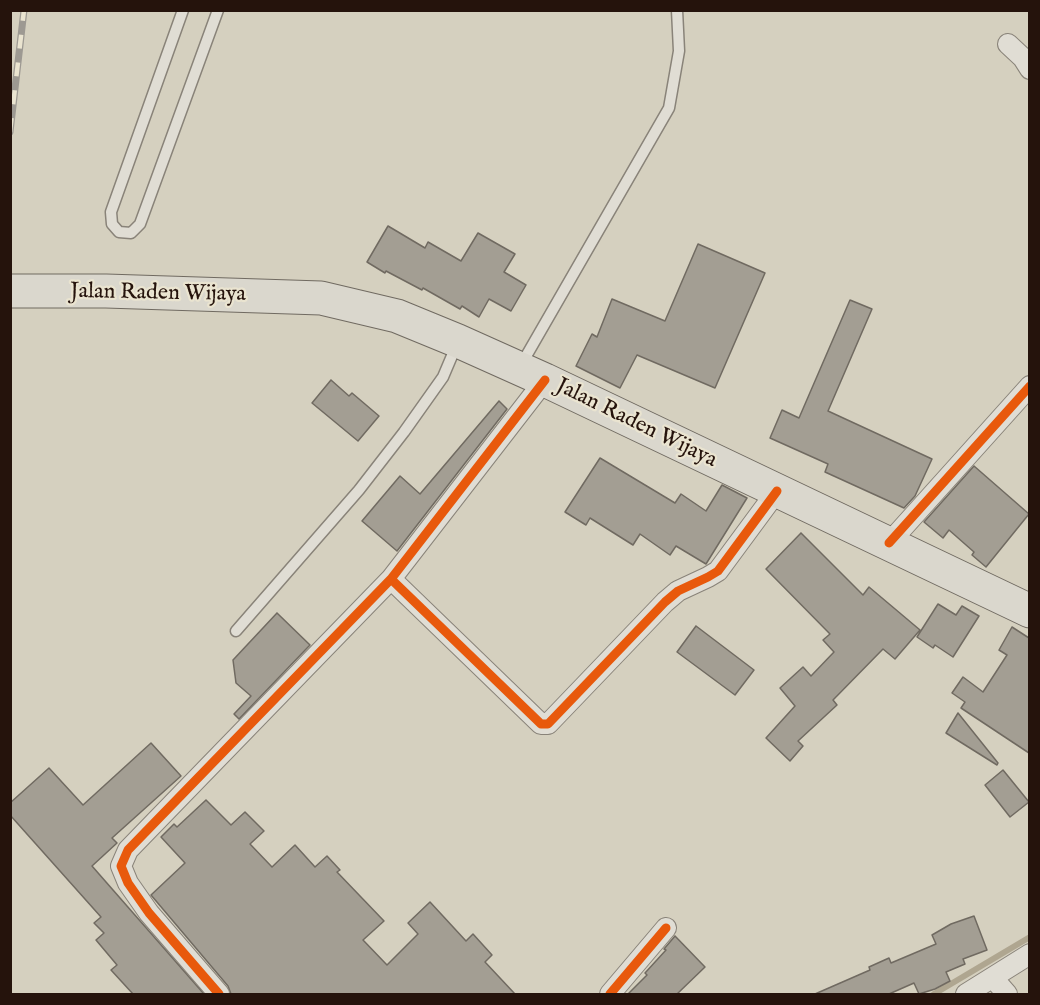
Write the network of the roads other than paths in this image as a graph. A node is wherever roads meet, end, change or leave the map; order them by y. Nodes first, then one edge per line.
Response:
1 (183, 10) edge
2 (218, 10) edge
3 (677, 10) edge
4 (1008, 44) dead end
5 (1029, 69) edge
6 (10, 291) edge
7 (458, 340) junction
8 (532, 374) junction
9 (1029, 386) edge
10 (777, 491) junction
11 (889, 543) junction
12 (392, 579) junction
13 (1029, 611) edge
14 (236, 631) dead end
15 (666, 927) dead end
16 (1029, 954) edge
17 (993, 978) junction
18 (219, 994) edge
19 (610, 994) edge
20 (966, 994) edge
21 (1007, 994) edge

1 - 2 lane
3 - 8 lane
4 - 5 street
6 - 7 highway, Jalan Raden Wijaya
7 - 8 highway, Jalan Raden Wijaya
7 - 14 lane
8 - 10 highway, Jalan Raden Wijaya
8 - 12 street
9 - 11 street
10 - 11 highway, Jalan Raden Wijaya
10 - 12 street
11 - 13 highway, Jalan Raden Wijaya
12 - 18 street
15 - 19 street
16 - 17 street
17 - 20 street
17 - 21 street

